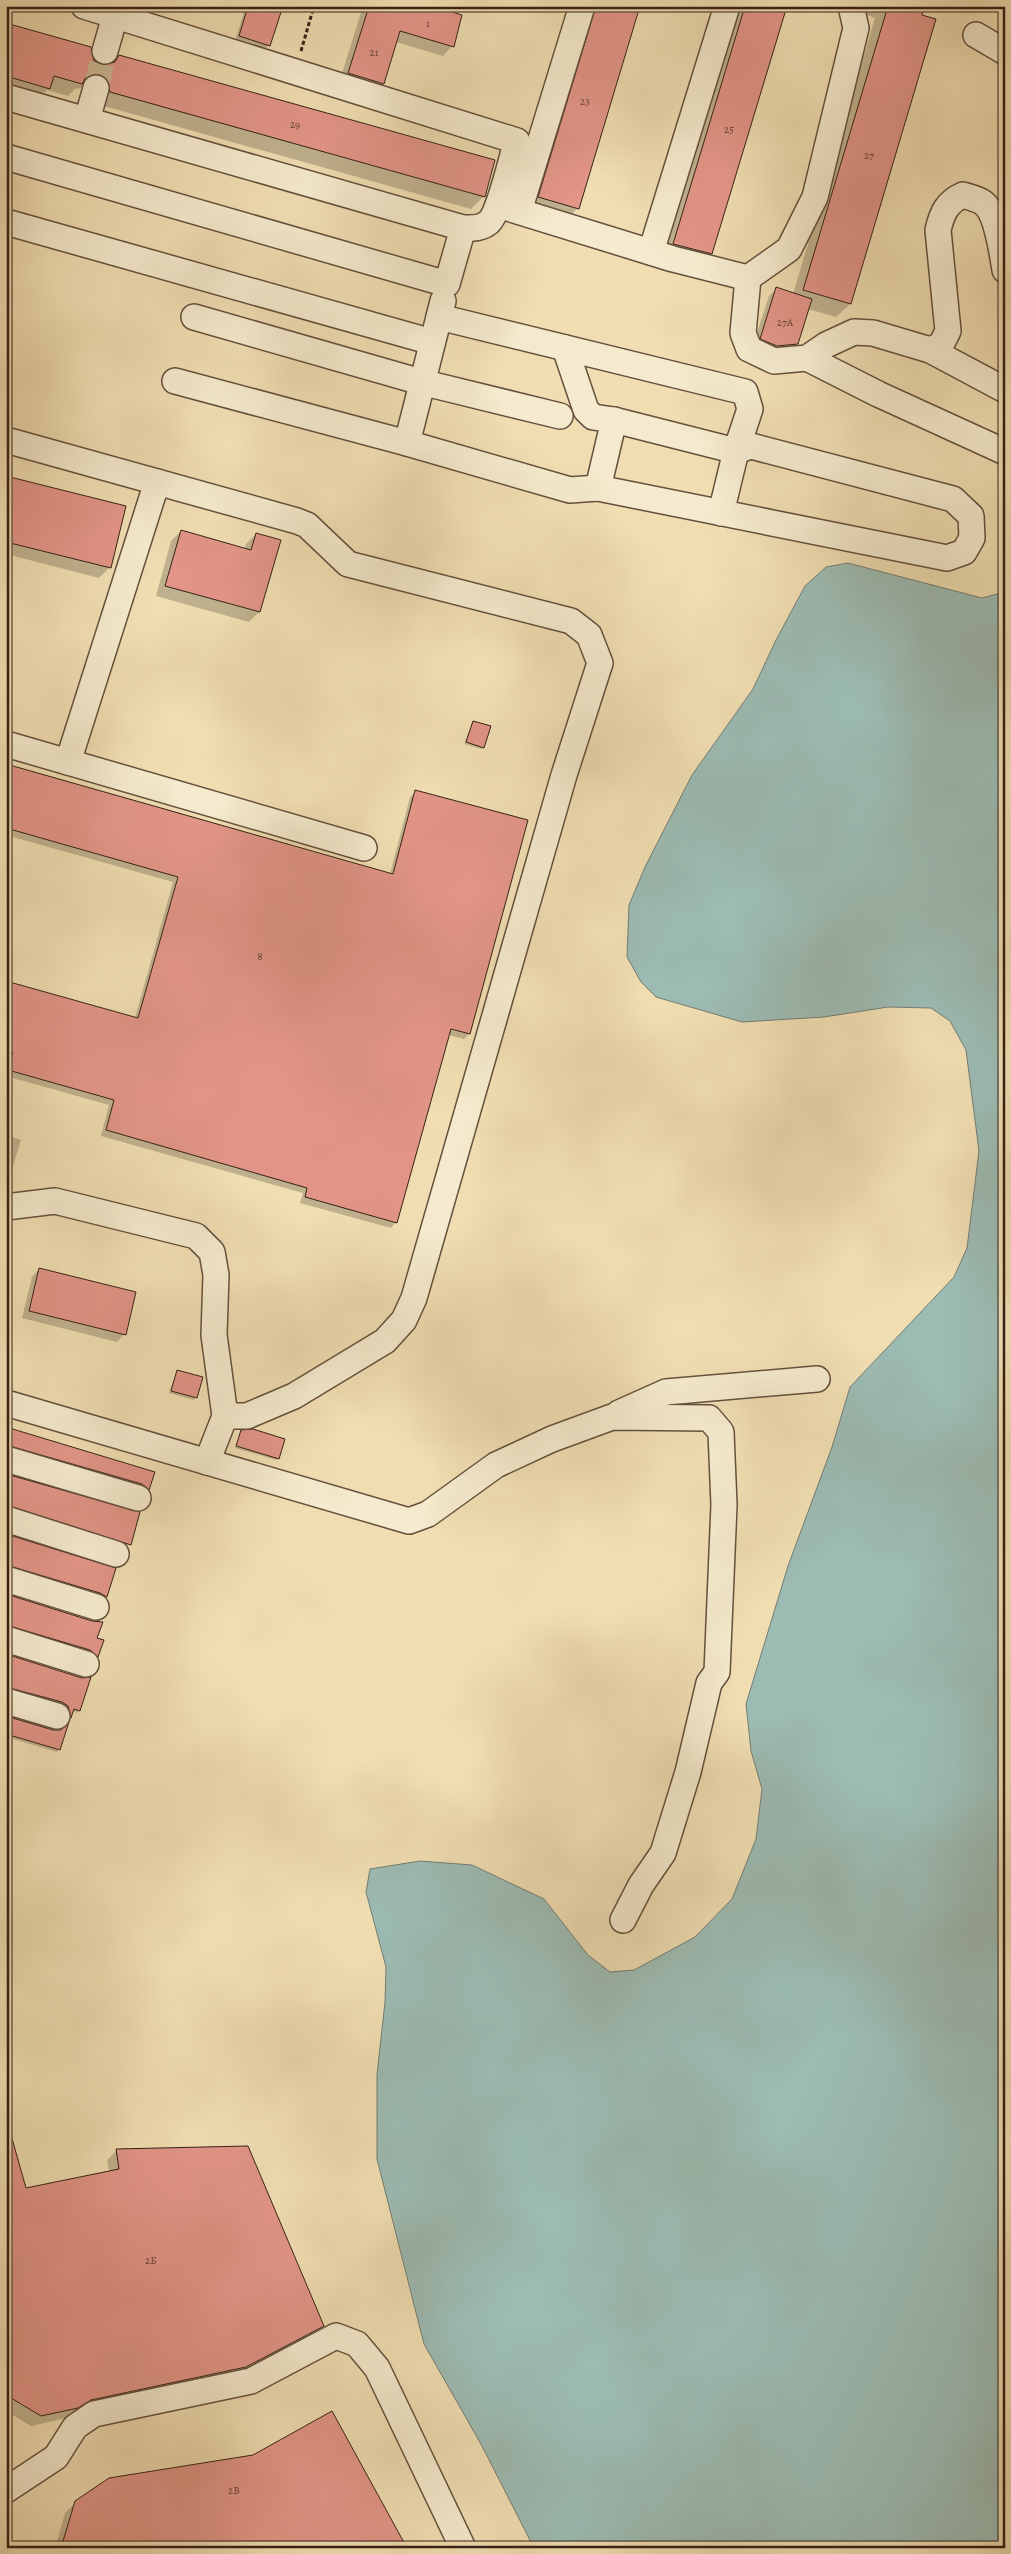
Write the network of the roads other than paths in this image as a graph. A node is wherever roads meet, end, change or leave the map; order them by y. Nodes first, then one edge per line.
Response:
1 (84, 6) edge
2 (727, 6) edge
3 (851, 6) edge
4 (577, 8) edge
5 (115, 16) junction
6 (976, 35) dead end
7 (105, 51) tunnel mouth
8 (1005, 52) edge
9 (96, 88) tunnel mouth
10 (6, 96) edge
11 (86, 120) junction
12 (6, 157) edge
13 (508, 208) junction
14 (6, 222) edge
15 (462, 228) junction
16 (651, 252) junction
17 (1005, 270) edge
18 (748, 278) junction
19 (447, 284) junction
20 (439, 316) junction
21 (194, 317) dead end
22 (432, 342) junction
23 (566, 348) junction
24 (930, 350) junction
25 (807, 358) junction
26 (175, 381) dead end
27 (421, 382) junction
28 (1000, 384) edge
29 (560, 416) dead end
30 (614, 420) junction
31 (6, 440) edge
32 (407, 442) junction
33 (736, 451) junction
34 (1005, 452) edge
35 (157, 482) junction
36 (598, 488) junction
37 (721, 513) junction
38 (6, 744) edge
39 (68, 762) junction
40 (364, 848) dead end
41 (6, 1207) edge
42 (817, 1379) dead end
43 (6, 1403) edge
44 (225, 1416) junction
45 (612, 1416) junction
46 (6, 1459) edge
47 (206, 1462) junction
48 (138, 1498) dead end
49 (6, 1519) edge
50 (116, 1554) dead end
51 (6, 1579) edge
52 (96, 1607) dead end
53 (6, 1639) edge
54 (86, 1664) dead end
55 (6, 1701) edge
56 (57, 1716) dead end
57 (622, 1920) dead end
58 (6, 2490) edge
59 (464, 2548) edge

1 - 5 lane
2 - 16 lane
3 - 18 lane
4 - 13 lane
5 - 7 lane
5 - 13 lane
6 - 8 lane
9 - 11 lane
10 - 11 lane
11 - 15 lane
12 - 19 lane
13 - 15 lane
13 - 16 lane
14 - 22 lane
15 - 19 lane
16 - 18 lane
17 - 24 lane
18 - 25 lane
19 - 20 lane
20 - 22 lane
20 - 23 lane
21 - 27 lane
22 - 27 lane
23 - 30 lane
23 - 33 lane
24 - 25 lane
24 - 28 lane
25 - 34 lane
26 - 32 lane
27 - 29 lane
27 - 32 lane
30 - 33 lane
30 - 36 lane
31 - 35 lane
32 - 36 lane
33 - 37 lane
33 - 37 lane
35 - 39 lane
35 - 44 lane
36 - 37 lane
38 - 39 lane
39 - 40 lane
41 - 44 lane
42 - 45 lane
43 - 47 lane
44 - 47 lane
45 - 47 lane
45 - 57 lane
46 - 48 lane
49 - 50 lane
51 - 52 lane
53 - 54 lane
55 - 56 lane
58 - 59 lane

